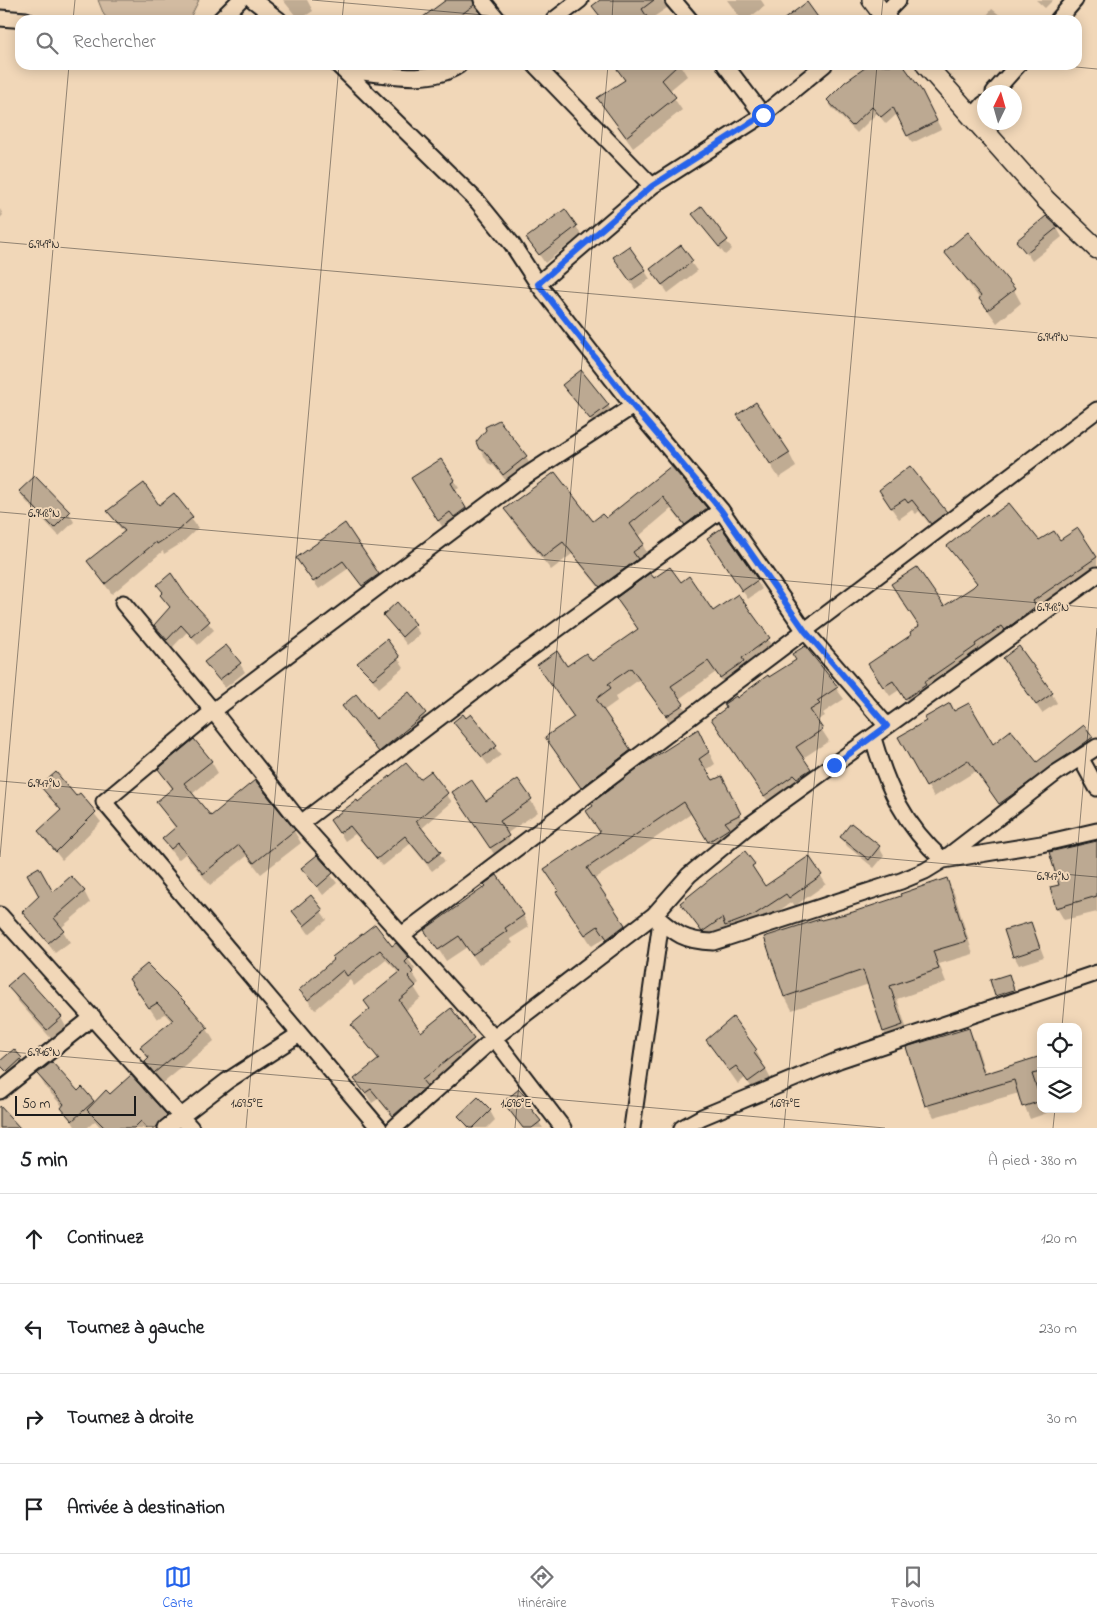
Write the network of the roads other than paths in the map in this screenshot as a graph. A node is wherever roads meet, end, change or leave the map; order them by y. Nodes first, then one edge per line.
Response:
1 (240, 0) edge
2 (253, 0) edge
3 (482, 0) edge
4 (580, 0) edge
5 (674, 0) edge
6 (872, 0) edge
7 (898, 0) edge
8 (1076, 0) edge
9 (225, 15) edge
10 (272, 15) edge
11 (494, 15) edge
12 (560, 15) edge
13 (686, 15) edge
14 (881, 15) edge
15 (887, 15) edge
16 (1062, 15) edge
17 (0, 18) edge
18 (15, 19) edge
19 (344, 70) edge
20 (365, 70) edge
21 (450, 70) edge
22 (541, 70) edge
23 (729, 70) edge
24 (818, 70) edge
25 (930, 70) edge
26 (1014, 70) edge
27 (1000, 85) edge
28 (977, 112) edge
29 (763, 115) junction
30 (972, 118) junction
31 (652, 186) junction
32 (1097, 248) edge
33 (538, 284) junction
34 (633, 406) junction
35 (1097, 410) edge
36 (721, 510) junction
37 (1097, 575) edge
38 (123, 603) dead end
39 (805, 631) junction
40 (213, 711) junction
41 (887, 726) junction
42 (873, 738) junction
43 (1097, 747) edge
44 (1081, 759) junction
45 (1097, 788) edge
46 (301, 823) junction
47 (1097, 831) edge
48 (943, 860) junction
49 (0, 915) edge
50 (657, 918) junction
51 (403, 934) junction
52 (1097, 973) edge
53 (93, 1018) junction
54 (298, 1034) junction
55 (494, 1038) junction
56 (0, 1091) edge
57 (181, 1116) junction
58 (166, 1128) edge
59 (191, 1128) edge
60 (379, 1128) edge
61 (394, 1128) edge
62 (563, 1128) edge
63 (632, 1128) edge
64 (682, 1128) edge

1 - 9 street
2 - 10 street
3 - 11 street
4 - 12 street
5 - 13 street
6 - 14 street
7 - 15 street
8 - 16 street
17 - 18 street
19 - 33 street
20 - 21 street
22 - 31 street
23 - 29 street
24 - 29 street
25 - 30 street
26 - 27 street
28 - 30 street
29 - 31 street
30 - 32 street
31 - 33 street
33 - 34 street
34 - 36 street
34 - 40 street
35 - 39 street
36 - 39 street
36 - 46 street
37 - 41 street
38 - 40 street
39 - 41 street
39 - 51 street
40 - 46 street
40 - 54 street
41 - 42 street
42 - 48 street
42 - 50 street
43 - 44 street
44 - 45 street
44 - 48 street
46 - 51 street
47 - 48 street
48 - 50 street
49 - 53 street
50 - 55 street
50 - 63 street
51 - 55 street
52 - 64 street
53 - 56 street
53 - 57 street
54 - 57 street
54 - 60 street
55 - 61 street
55 - 62 street
57 - 58 street
57 - 59 street

